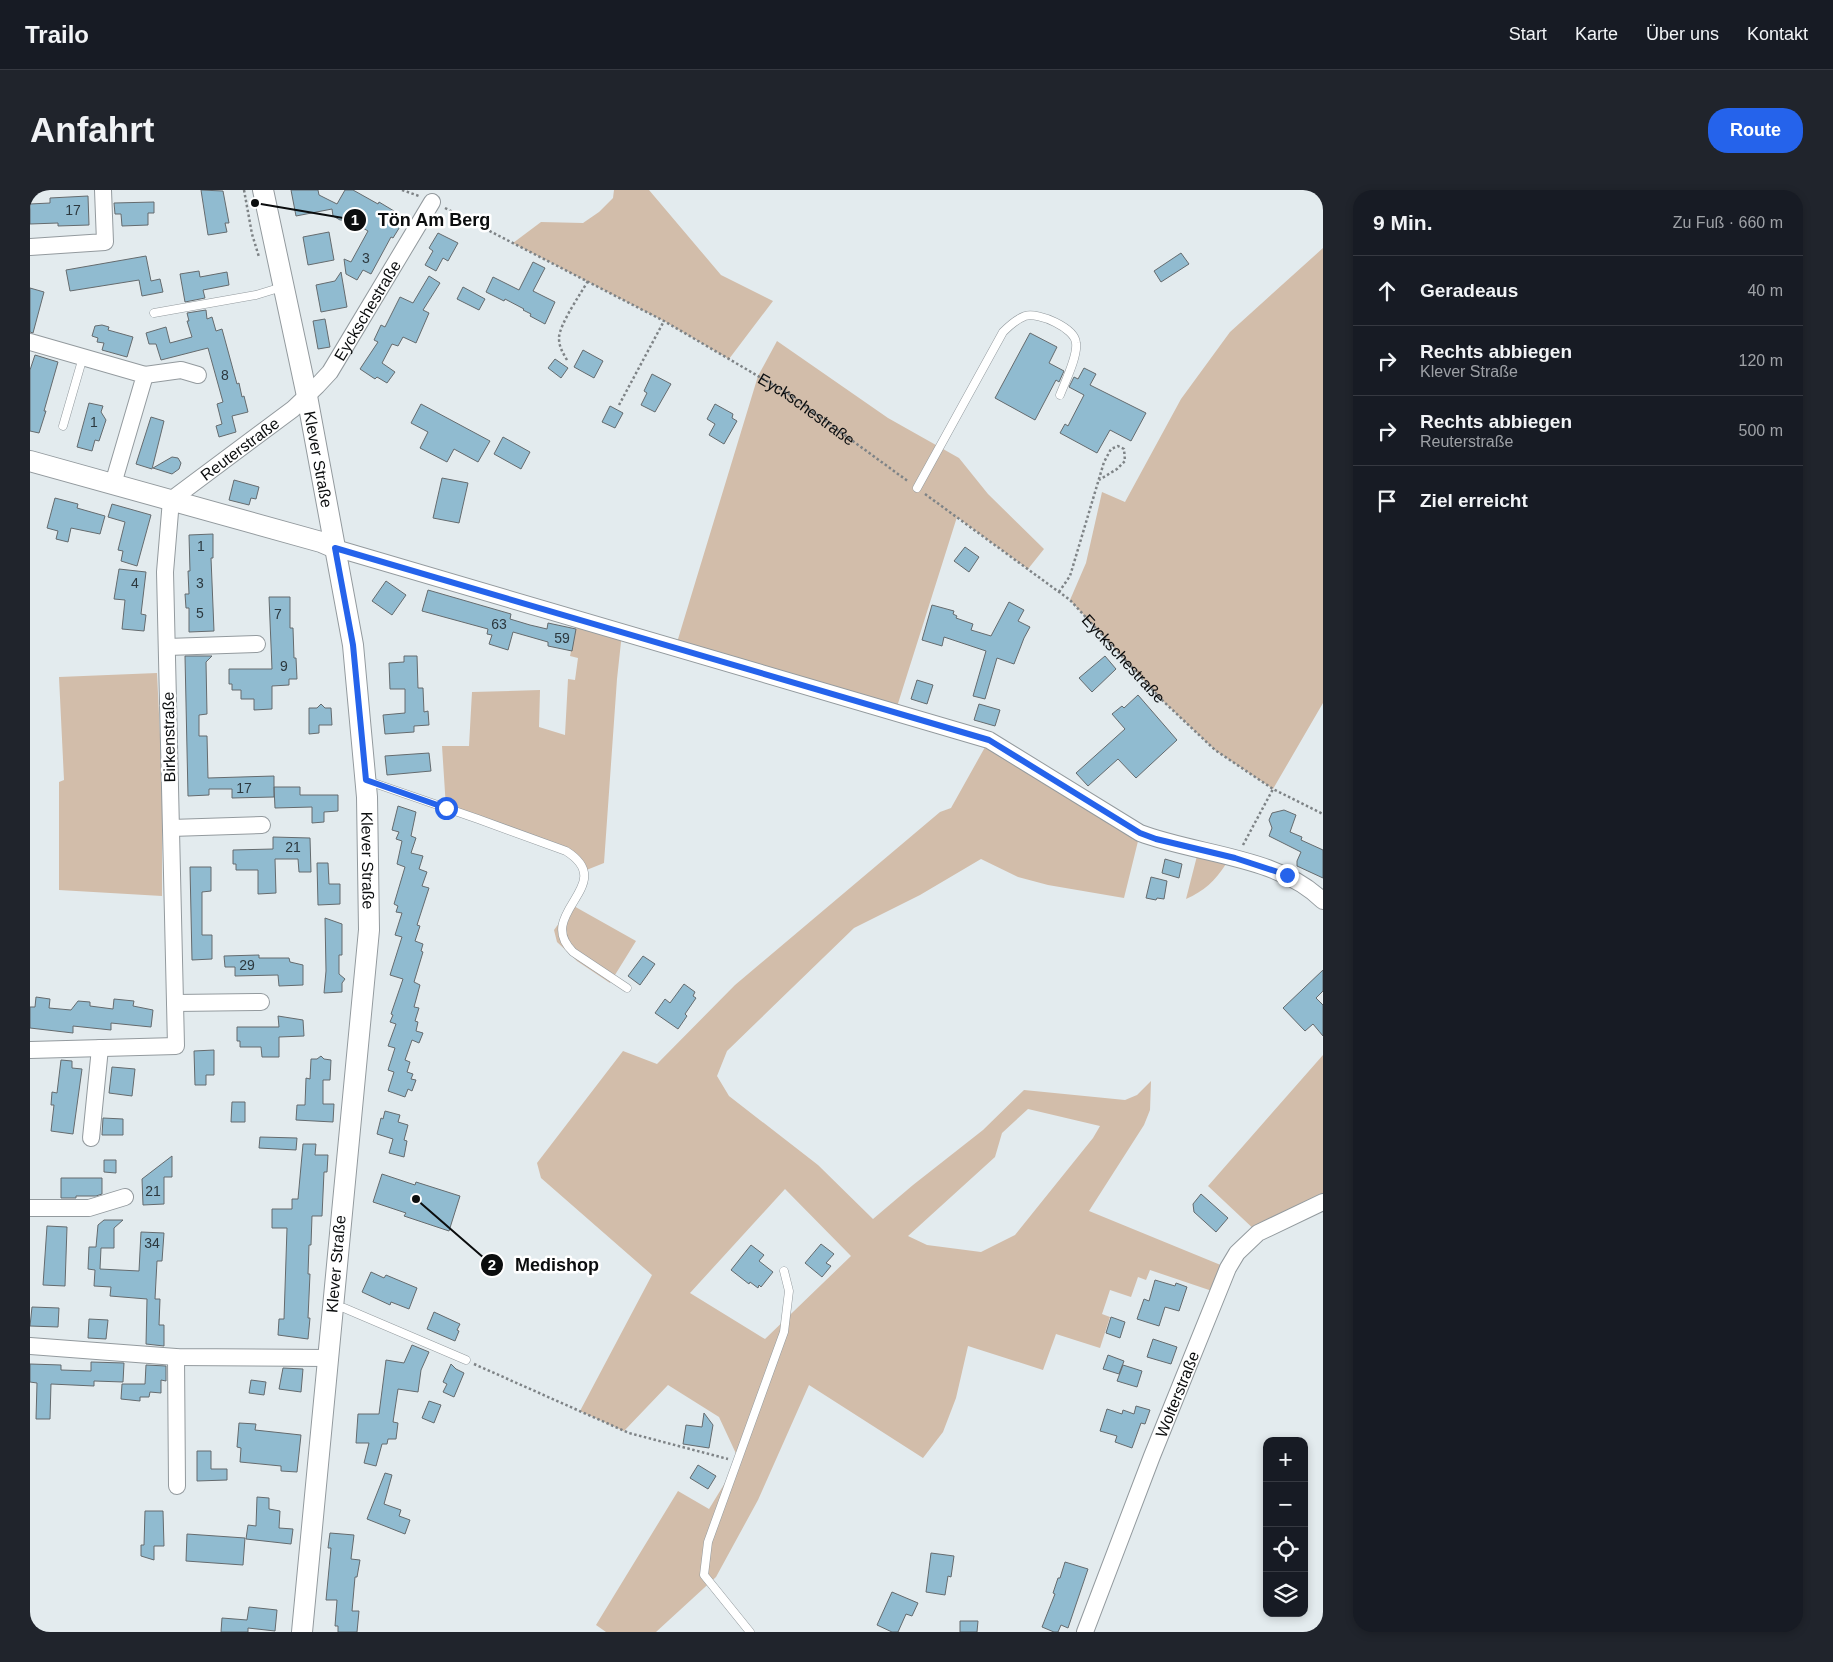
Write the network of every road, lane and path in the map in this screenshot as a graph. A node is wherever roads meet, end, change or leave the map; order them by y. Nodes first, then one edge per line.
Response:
1 (104, 190) edge
2 (263, 190) edge
3 (432, 202) joint
4 (30, 247) edge
5 (588, 281) junction
6 (284, 286) junction
7 (154, 313) dead end
8 (664, 321) junction
9 (30, 342) edge
10 (83, 357) junction
11 (567, 360) dead end
12 (144, 375) junction
13 (198, 375) dead end
14 (1060, 395) dead end
15 (306, 396) junction
16 (619, 405) dead end
17 (63, 426) dead end
18 (30, 461) edge
19 (1099, 480) junction
20 (113, 484) junction
21 (918, 488) junction
22 (171, 500) junction
23 (342, 550) junction
24 (1059, 592) junction
25 (257, 644) dead end
26 (167, 647) junction
27 (366, 780) junction
28 (1273, 789) junction
29 (1323, 814) edge
30 (262, 825) dead end
31 (171, 828) junction
32 (1235, 858) junction
33 (1323, 901) edge
34 (627, 988) dead end
35 (261, 1002) dead end
36 (175, 1003) junction
37 (100, 1048) junction
38 (30, 1050) edge
39 (91, 1138) dead end
40 (125, 1197) dead end
41 (1323, 1202) edge
42 (30, 1208) edge
43 (784, 1271) dead end
44 (332, 1307) junction
45 (30, 1346) edge
46 (176, 1357) junction
47 (328, 1358) junction
48 (466, 1360) joint
49 (737, 1461) junction
50 (177, 1486) dead end
51 (302, 1632) edge
52 (750, 1632) edge
53 (1085, 1632) edge

1 - 4 street
2 - 6 street, Klever Straße
3 - 5 path, Eyckschestraße
3 - 15 street, Eyckschestraße
5 - 8 path, Eyckschestraße
5 - 11 path
6 - 7 lane
6 - 15 street, Klever Straße
8 - 16 path
8 - 21 path, Eyckschestraße
9 - 10 street
10 - 12 street
10 - 17 lane
12 - 13 street
12 - 20 street
14 - 21 lane
15 - 22 street, Reuterstraße
15 - 23 street, Klever Straße
18 - 20 street
19 - 19 path
19 - 24 path
20 - 22 street
21 - 24 path, Eyckschestraße
22 - 23 street
22 - 26 street, Birkenstraße
23 - 27 street, Klever Straße
23 - 32 street
24 - 28 path, Eyckschestraße
25 - 26 street
26 - 31 street, Birkenstraße
27 - 34 lane
27 - 44 street, Klever Straße
28 - 29 path, Eyckschestraße
28 - 32 path
30 - 31 street
31 - 36 street, Birkenstraße
32 - 33 street
35 - 36 street
36 - 37 street, Birkenstraße
37 - 38 street
37 - 39 street
40 - 42 street
41 - 53 street, Wolterstraße
43 - 49 lane
44 - 47 street, Klever Straße
44 - 48 lane
45 - 46 street
46 - 47 street
46 - 50 street
47 - 51 street, Klever Straße
48 - 49 path
49 - 52 lane

